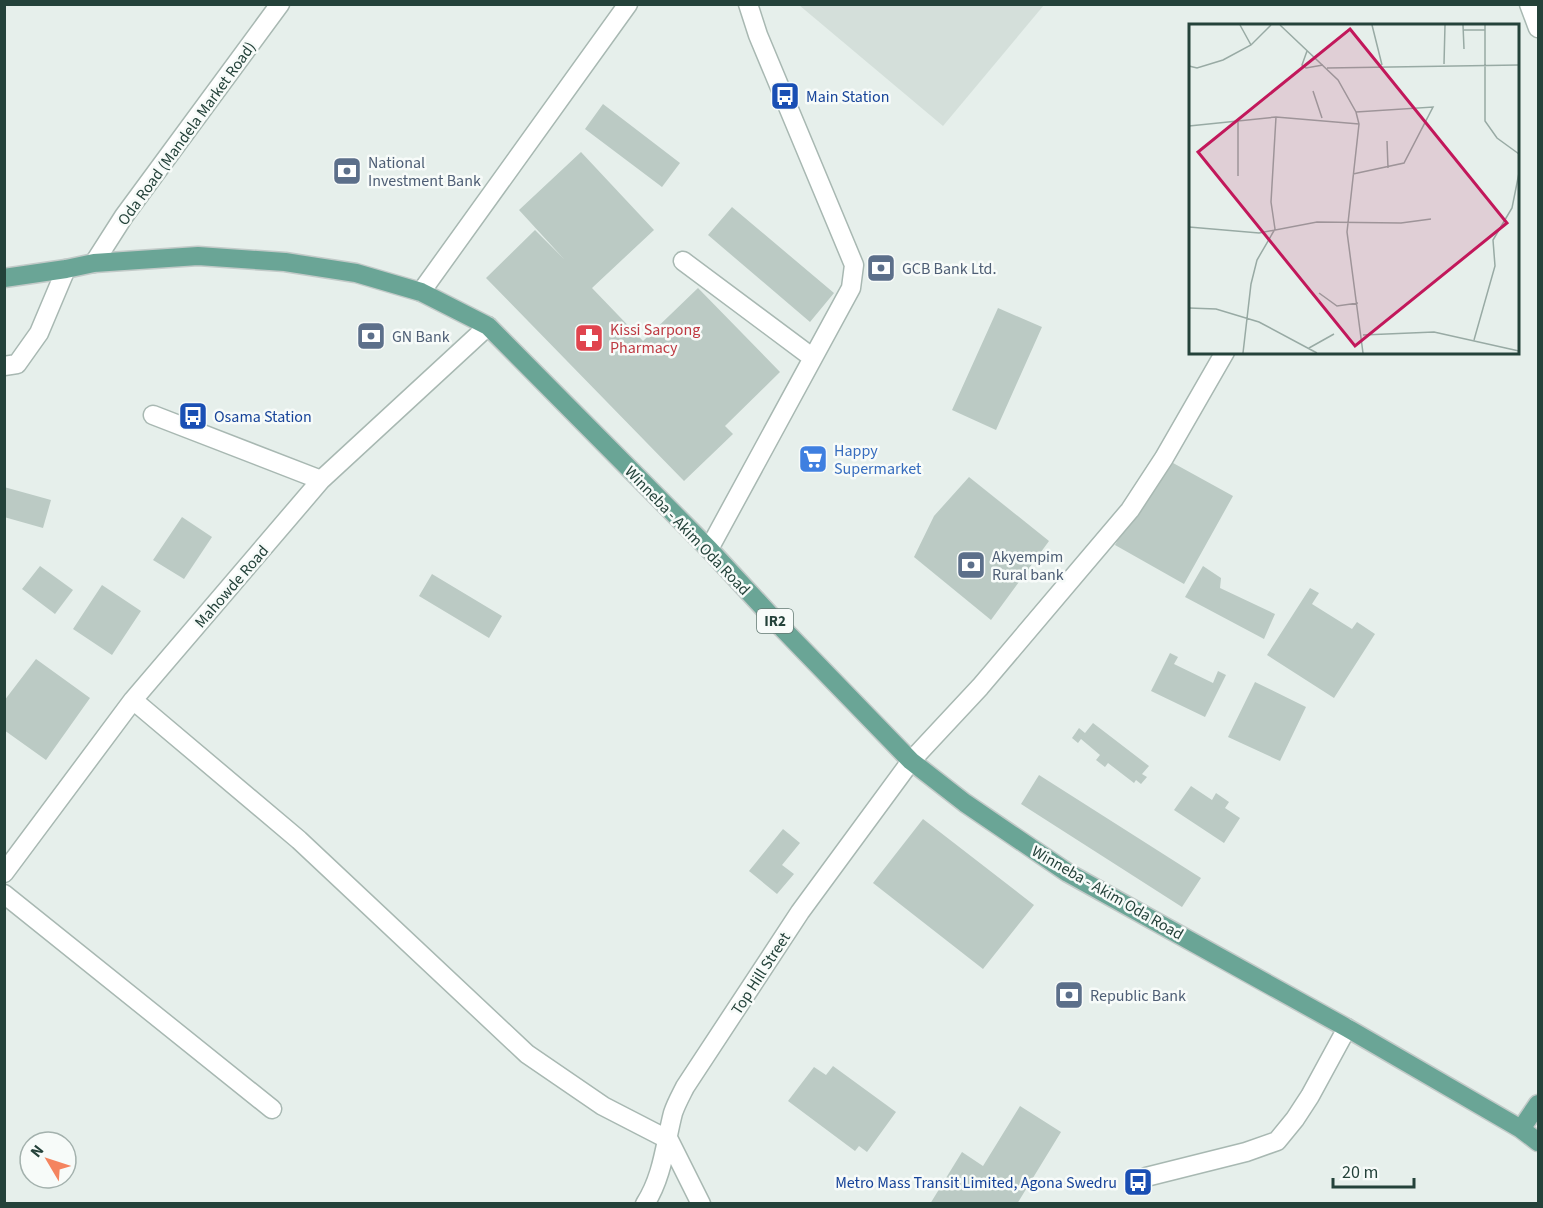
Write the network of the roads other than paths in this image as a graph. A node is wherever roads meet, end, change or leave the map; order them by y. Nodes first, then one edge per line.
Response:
1 (280, 4) edge
2 (628, 4) edge
3 (748, 4) edge
4 (1529, 4) edge
5 (1539, 28) edge
6 (682, 261) dead end
7 (94, 263) junction
8 (66, 269) junction
9 (4, 278) edge
10 (421, 292) junction
11 (488, 326) junction
12 (1224, 354) edge
13 (813, 358) junction
14 (4, 366) edge
15 (153, 415) dead end
16 (321, 480) junction
17 (709, 549) junction
18 (133, 700) junction
19 (911, 761) junction
20 (4, 873) edge
21 (4, 894) edge
22 (1347, 1028) junction
23 (1539, 1104) edge
24 (272, 1109) dead end
25 (1521, 1129) junction
26 (669, 1140) junction
27 (1539, 1142) edge
28 (1146, 1177) dead end
29 (645, 1203) edge
30 (702, 1203) edge

1 - 7 street, Oda Road (Mandela Market Road)
2 - 10 street
3 - 13 street
4 - 5 street
6 - 13 street
7 - 8 main road, Winneba - Akim Oda Road / IR2
7 - 10 main road, Winneba - Akim Oda Road / IR2
8 - 9 main road, Winneba - Akim Oda Road / IR2
8 - 14 street
10 - 11 main road, Winneba - Akim Oda Road / IR2
11 - 16 street, Mahowde Road
11 - 17 main road, Winneba - Akim Oda Road / IR2
12 - 19 street, Top Hill Street
13 - 17 street
15 - 16 street
16 - 18 street, Mahowde Road
17 - 19 main road, Winneba - Akim Oda Road / IR2
18 - 20 street, Mahowde Road
18 - 26 street
19 - 22 main road, Winneba - Akim Oda Road / IR2
19 - 26 street, Top Hill Street
21 - 24 street
22 - 25 main road, Winneba - Akim Oda Road / IR2
22 - 28 street
23 - 25 main road
25 - 27 main road, Winneba - Akim Oda Road
26 - 29 street, Top Hill Street
26 - 30 street

